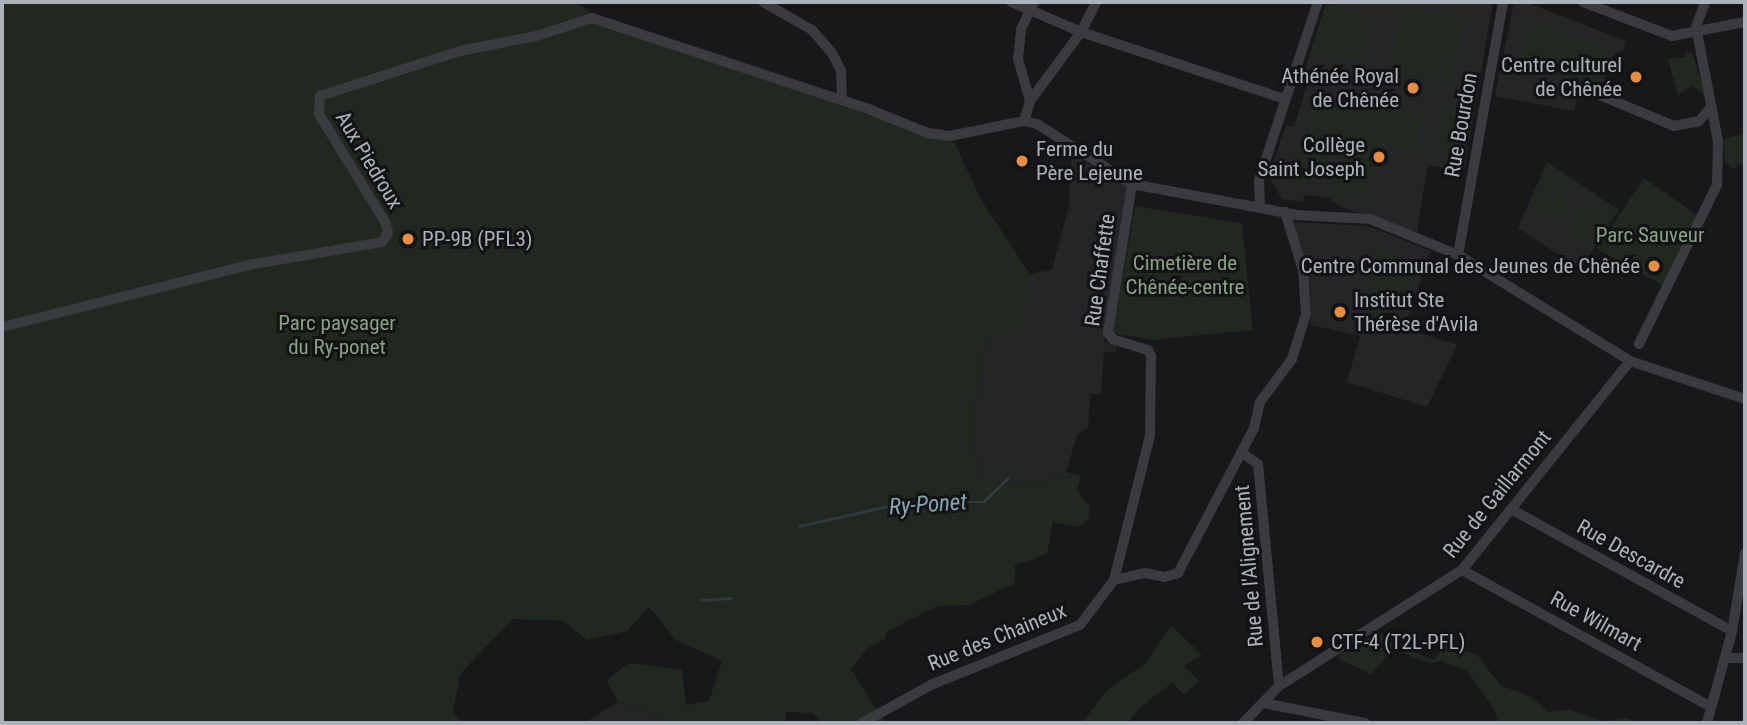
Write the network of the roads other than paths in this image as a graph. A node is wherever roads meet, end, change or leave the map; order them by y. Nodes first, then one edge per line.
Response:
1 (763, 2) edge
2 (1012, 2) edge
3 (1034, 2) edge
4 (1096, 2) edge
5 (1318, 2) edge
6 (1503, 2) edge
7 (1583, 2) edge
8 (1705, 2) edge
9 (1027, 11) junction
10 (1745, 22) edge
11 (1081, 32) junction
12 (1697, 34) junction
13 (1585, 89) dead end
14 (1284, 99) junction
15 (842, 100) junction
16 (1030, 101) junction
17 (1711, 107) junction
18 (1024, 121) junction
19 (1132, 184) junction
20 (1260, 208) junction
21 (1285, 212) junction
22 (1458, 255) junction
23 (2, 327) edge
24 (1639, 344) dead end
25 (1629, 361) junction
26 (1745, 399) edge
27 (1241, 452) junction
28 (1511, 509) junction
29 (1745, 553) edge
30 (1462, 570) junction
31 (1114, 580) junction
32 (1732, 631) junction
33 (1725, 658) junction
34 (1745, 658) edge
35 (1279, 686) junction
36 (1264, 703) junction
37 (1711, 707) junction
38 (862, 723) edge
39 (1243, 723) edge
40 (1365, 723) edge
41 (1707, 723) edge

1 - 15 street
2 - 9 street
3 - 9 street
4 - 11 street
5 - 14 street
6 - 22 street, Rue Bourdon
7 - 12 street
8 - 12 street
9 - 11 street
9 - 16 street
10 - 12 street
11 - 14 street
11 - 16 street
12 - 17 street
13 - 17 street
14 - 20 street
15 - 18 street
15 - 23 street, Aux Piedroux
16 - 18 street
17 - 24 street
18 - 19 street
19 - 20 street
19 - 31 street, Rue Chaffette
20 - 21 street
21 - 22 street
21 - 27 street
22 - 25 street
25 - 26 street
25 - 28 street, Rue de Gaillarmont
27 - 31 street
27 - 35 street, Rue de l'Alignement
28 - 30 street, Rue de Gaillarmont
28 - 32 street, Rue Descardre
29 - 32 street
30 - 35 street, Rue de Gaillarmont
30 - 37 street, Rue Wilmart
31 - 38 street, Rue des Chaineux
32 - 33 street
33 - 34 street
33 - 37 street
35 - 36 street, Rue de Gaillarmont
36 - 39 street, Rue de Gaillarmont
36 - 40 street
37 - 41 street

